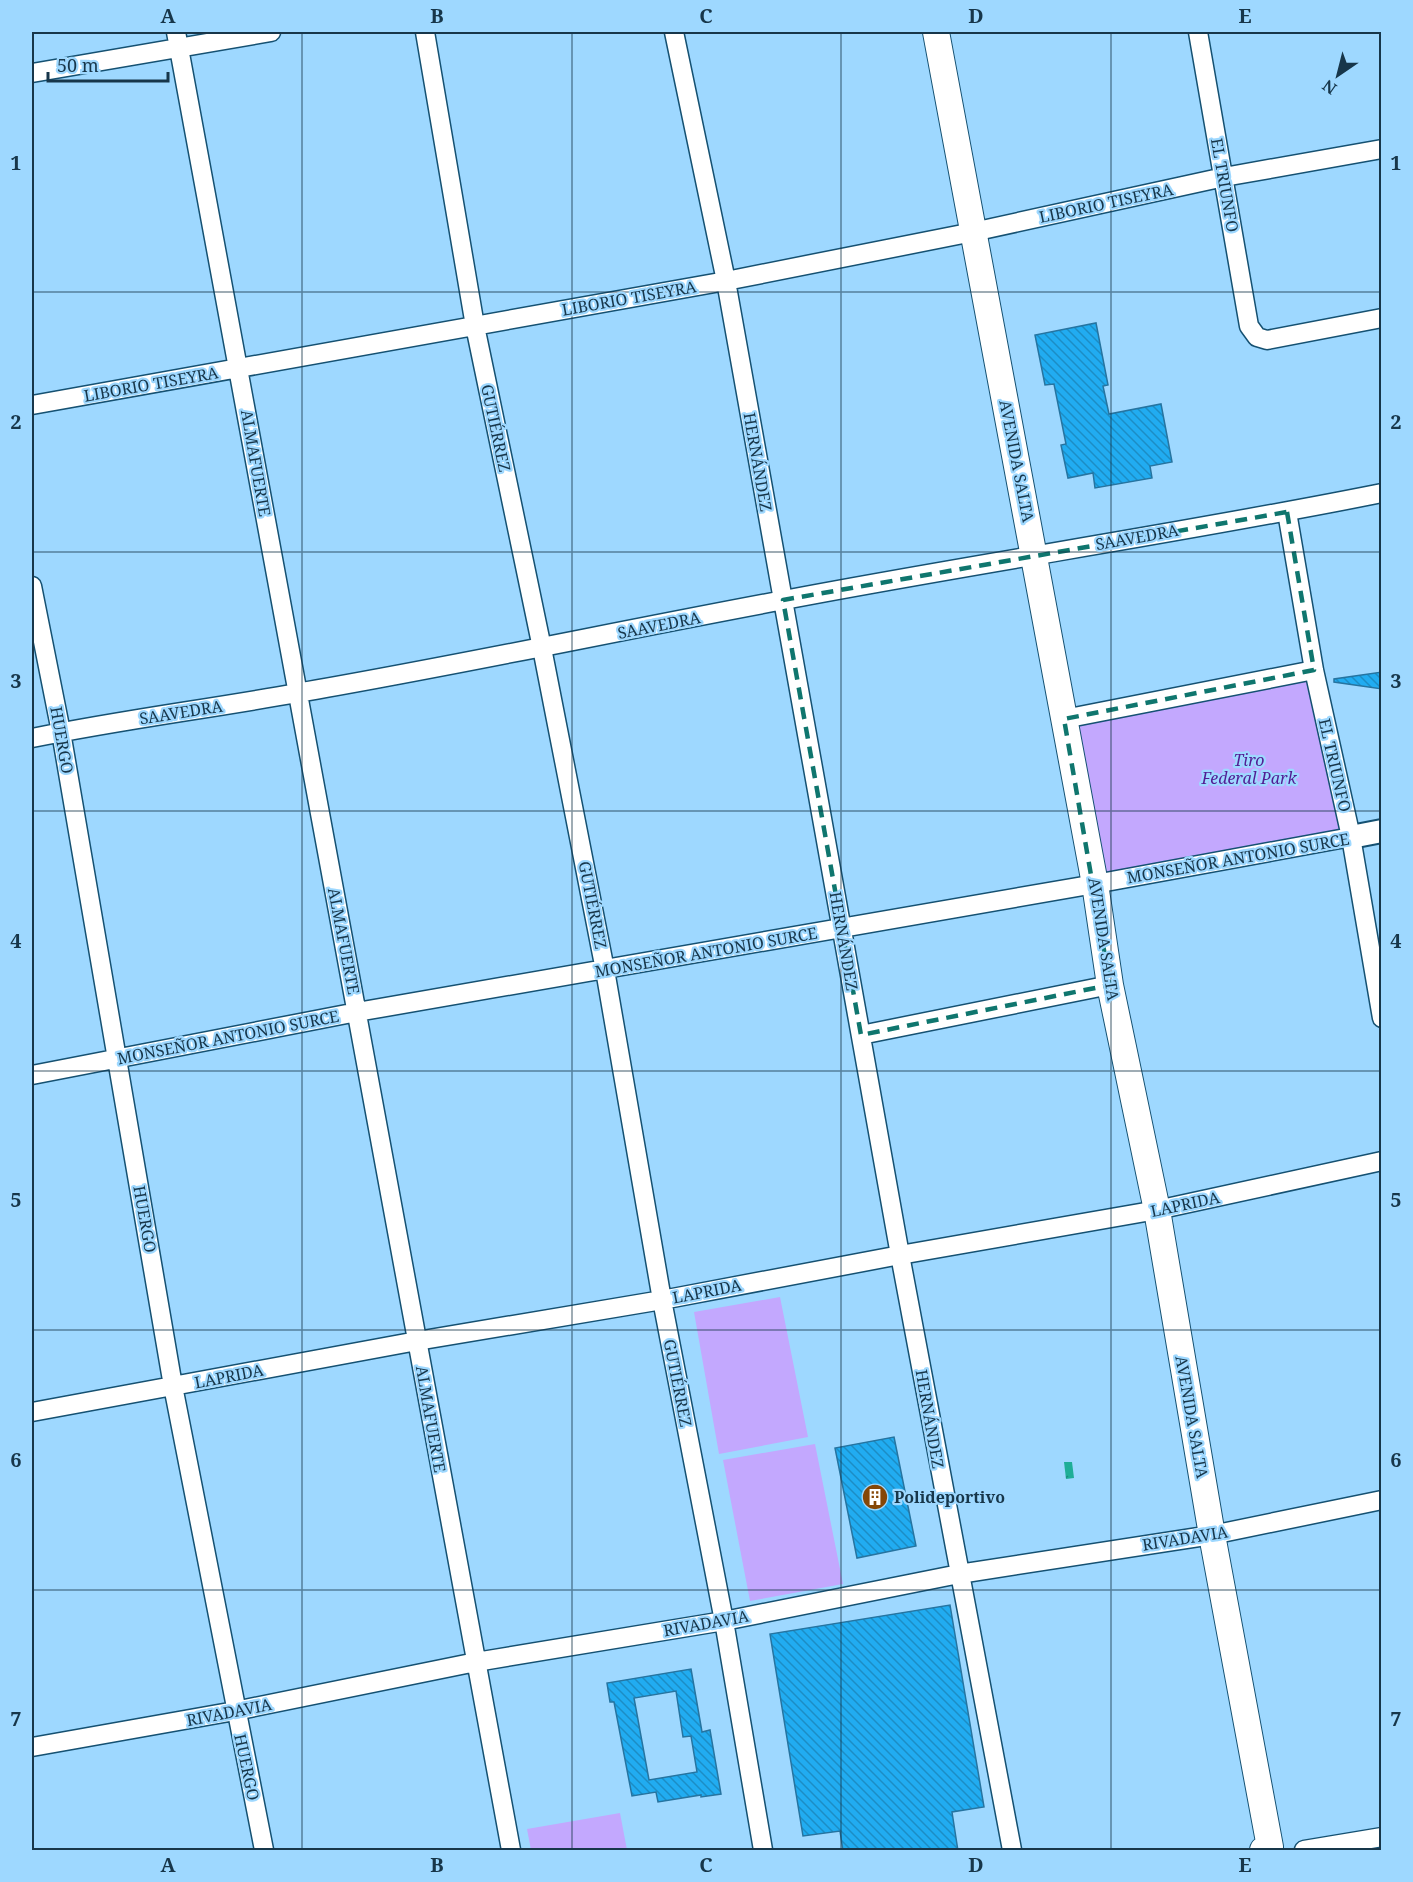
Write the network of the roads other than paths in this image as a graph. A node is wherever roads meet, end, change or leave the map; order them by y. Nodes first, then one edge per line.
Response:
1 (271, 32) edge
2 (425, 32) edge
3 (674, 32) edge
4 (936, 32) edge
5 (1198, 32) edge
6 (178, 40) edge
7 (32, 73) edge
8 (1382, 149) edge
9 (1224, 177) junction
10 (974, 232) junction
11 (726, 281) junction
12 (1382, 318) edge
13 (475, 326) junction
14 (239, 368) junction
15 (32, 405) edge
16 (1382, 493) edge
17 (1287, 512) junction
18 (1034, 555) junction
19 (32, 586) edge
20 (783, 600) junction
21 (542, 648) junction
22 (1314, 670) junction
23 (297, 693) junction
24 (1064, 719) junction
25 (61, 732) junction
26 (32, 738) edge
27 (1382, 831) edge
28 (1352, 837) junction
29 (1095, 884) junction
30 (842, 928) junction
31 (605, 970) junction
32 (1110, 986) junction
33 (357, 1012) junction
34 (1382, 1018) edge
35 (861, 1035) junction
36 (117, 1059) junction
37 (32, 1075) edge
38 (1382, 1161) edge
39 (1157, 1210) junction
40 (900, 1255) junction
41 (662, 1300) junction
42 (417, 1341) junction
43 (173, 1386) junction
44 (32, 1413) edge
45 (1382, 1500) edge
46 (1212, 1535) junction
47 (958, 1574) junction
48 (724, 1621) junction
49 (476, 1662) junction
50 (235, 1712) junction
51 (32, 1747) edge
52 (1382, 1837) edge
53 (1273, 1849) edge
54 (264, 1851) edge
55 (511, 1851) edge
56 (763, 1851) edge
57 (1012, 1851) edge
58 (1304, 1851) edge

1 - 6 street
2 - 13 street, GUTIÉRREZ
3 - 11 street, HERNÁNDEZ
4 - 10 main road, AVENIDA SALTA
5 - 9 street, EL TRIUNFO
6 - 7 street
6 - 14 street, ALMAFUERTE
8 - 9 street, LIBORIO TISEYRA
9 - 10 street, LIBORIO TISEYRA
9 - 12 street, EL TRIUNFO
10 - 11 street, LIBORIO TISEYRA
10 - 18 main road, AVENIDA SALTA
11 - 13 street, LIBORIO TISEYRA
11 - 20 street, HERNÁNDEZ
13 - 14 street, LIBORIO TISEYRA
13 - 21 street, GUTIÉRREZ
14 - 15 street, LIBORIO TISEYRA
14 - 23 street, ALMAFUERTE
16 - 17 street, SAAVEDRA
17 - 18 street, SAAVEDRA
17 - 22 street, EL TRIUNFO
18 - 20 street, SAAVEDRA
18 - 24 main road, AVENIDA SALTA
19 - 25 street, HUERGO
20 - 21 street, SAAVEDRA
20 - 30 street, HERNÁNDEZ
21 - 23 street, SAAVEDRA
21 - 31 street, GUTIÉRREZ
22 - 24 street
22 - 28 street, EL TRIUNFO
23 - 25 street, SAAVEDRA
23 - 33 street, ALMAFUERTE
24 - 29 main road, AVENIDA SALTA
25 - 26 street, SAAVEDRA
25 - 36 street, HUERGO
27 - 28 street, MONSEÑOR ANTONIO SURCE
28 - 29 street, MONSEÑOR ANTONIO SURCE
28 - 34 street, EL TRIUNFO
29 - 30 street, MONSEÑOR ANTONIO SURCE
29 - 32 main road, AVENIDA SALTA
30 - 31 street, MONSEÑOR ANTONIO SURCE
30 - 35 street, HERNÁNDEZ
31 - 33 street, MONSEÑOR ANTONIO SURCE
31 - 41 street, GUTIÉRREZ
32 - 35 street
32 - 39 main road, AVENIDA SALTA
33 - 36 street, MONSEÑOR ANTONIO SURCE
33 - 42 street, ALMAFUERTE
35 - 40 street, HERNÁNDEZ
36 - 37 street, MONSEÑOR ANTONIO SURCE
36 - 43 street, HUERGO
38 - 39 street, LAPRIDA
39 - 40 street, LAPRIDA
39 - 46 main road, AVENIDA SALTA
40 - 41 street, LAPRIDA
40 - 47 street, HERNÁNDEZ
41 - 42 street, LAPRIDA
41 - 48 street, GUTIÉRREZ
42 - 43 street, LAPRIDA
42 - 49 street, ALMAFUERTE
43 - 44 street, LAPRIDA
43 - 50 street, HUERGO
45 - 46 street, RIVADAVIA
46 - 47 street, RIVADAVIA
46 - 53 main road, AVENIDA SALTA
47 - 48 street, RIVADAVIA
47 - 57 street, HERNÁNDEZ
48 - 49 street, RIVADAVIA
48 - 56 street, GUTIÉRREZ
49 - 50 street, RIVADAVIA
49 - 55 street, ALMAFUERTE
50 - 51 street, RIVADAVIA
50 - 54 street, HUERGO
52 - 58 street

